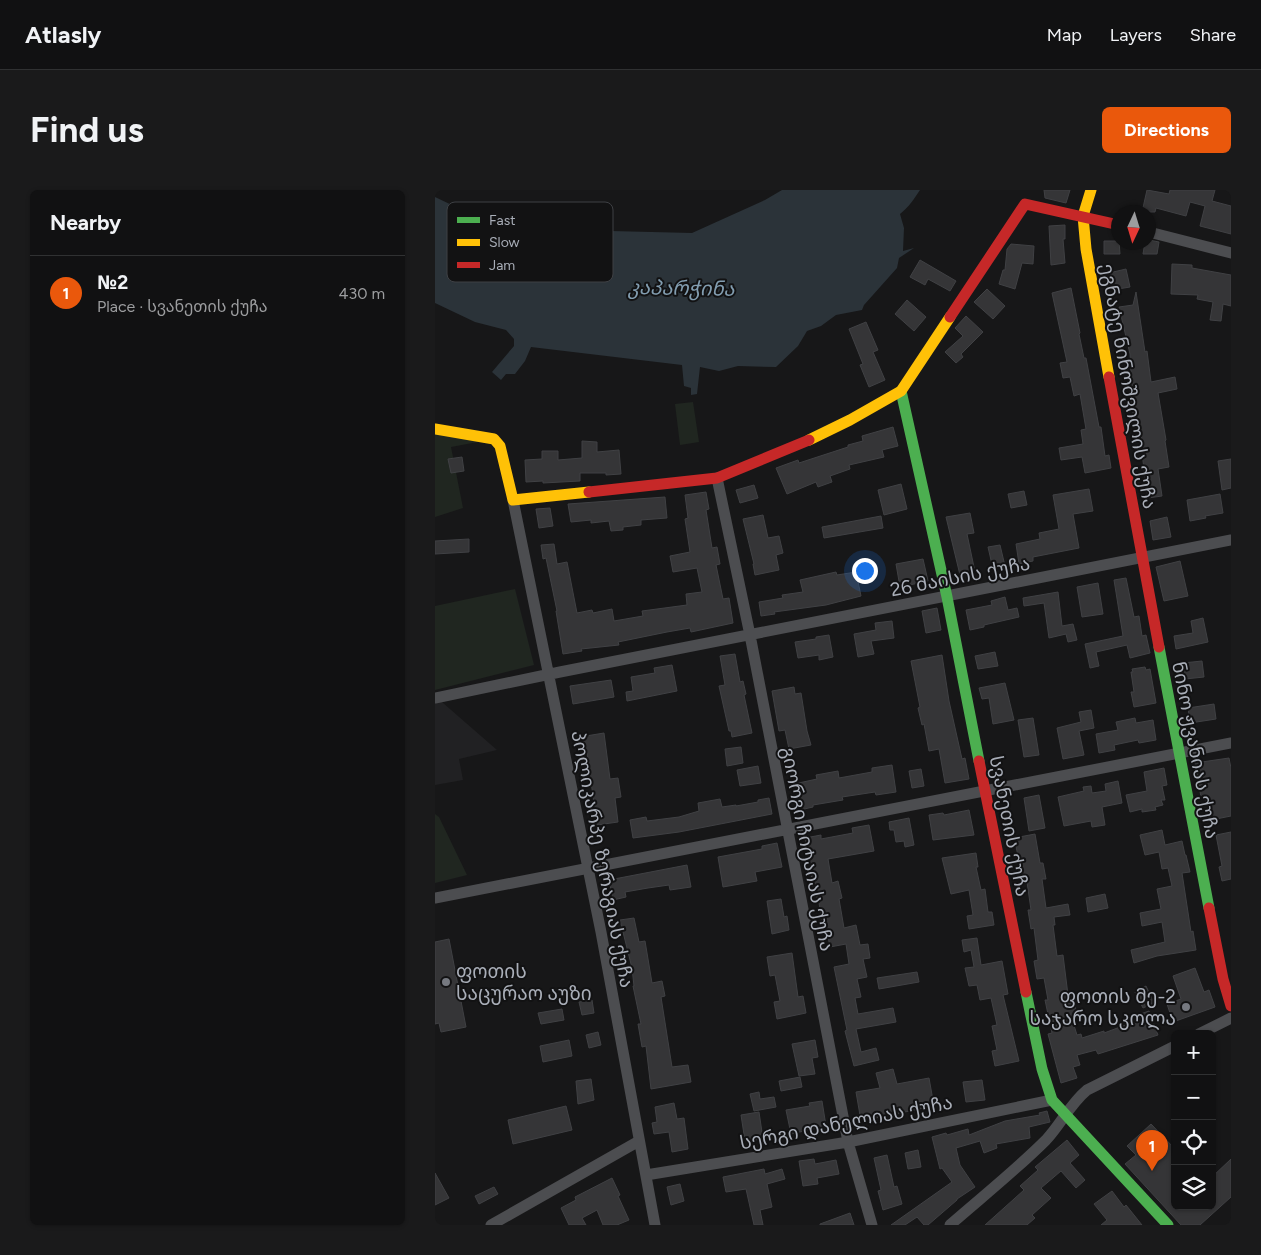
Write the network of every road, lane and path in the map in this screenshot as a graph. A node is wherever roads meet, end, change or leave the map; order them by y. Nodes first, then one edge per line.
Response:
1 (1091, 190) edge
2 (1083, 216) junction
3 (1111, 223) edge
4 (1156, 234) edge
5 (1231, 253) edge
6 (901, 391) junction
7 (435, 429) edge
8 (717, 478) junction
9 (513, 500) junction
10 (1231, 540) edge
11 (1142, 559) junction
12 (947, 597) junction
13 (750, 635) junction
14 (548, 674) junction
15 (435, 698) edge
16 (1231, 743) edge
17 (1179, 753) junction
18 (985, 791) junction
19 (786, 830) junction
20 (588, 868) junction
21 (435, 898) edge
22 (1231, 1006) edge
23 (1231, 1018) edge
24 (1207, 1030) edge
25 (1171, 1048) edge
26 (1052, 1100) junction
27 (1066, 1116) junction
28 (639, 1141) junction
29 (848, 1142) junction
30 (646, 1175) junction
31 (491, 1225) edge
32 (655, 1225) edge
33 (872, 1225) edge
34 (950, 1225) edge
35 (1168, 1225) edge

1 - 2 street, ეგნატე ნინოშვილის ქუჩა
2 - 3 street
2 - 6 street
2 - 11 street, ეგნატე ნინოშვილის ქუჩა
4 - 5 street
6 - 8 street
6 - 12 street, სვანეთის ქუჩა
7 - 9 street
8 - 9 street
8 - 13 street, გიორგი ჩიტაიას ქუჩა
9 - 14 street, პოლიკარპე ზერაგიას ქუჩა
10 - 11 street, 26 მაისის ქუჩა
11 - 12 street, 26 მაისის ქუჩა
11 - 17 street, ნინო ჟვანიას ქუჩა
12 - 13 street, 26 მაისის ქუჩა
12 - 18 street, სვანეთის ქუჩა
13 - 14 street, 26 მაისის ქუჩა
13 - 19 street, გიორგი ჩიტაიას ქუჩა
14 - 15 street, 26 მაისის ქუჩა
14 - 20 street, პოლიკარპე ზერაგიას ქუჩა
16 - 17 street
17 - 18 street
17 - 22 street, ნინო ჟვანიას ქუჩა
18 - 19 street
18 - 26 street, სვანეთის ქუჩა
19 - 20 street
19 - 29 street, გიორგი ჩიტაიას ქუჩა
20 - 21 street
20 - 28 street, პოლიკარპე ზერაგიას ქუჩა
23 - 24 street
25 - 27 street
26 - 27 street, სვანეთის ქუჩა
26 - 29 street, სერგი დანელიას ქუჩა
27 - 34 street
27 - 35 street, სვანეთის ქუჩა
28 - 30 street, პოლიკარპე ზერაგიას ქუჩა
28 - 31 street
29 - 30 street, სერგი დანელიას ქუჩა
29 - 33 street, გიორგი ჩიტაიას ქუჩა
30 - 32 street, პოლიკარპე ზერაგიას ქუჩა

